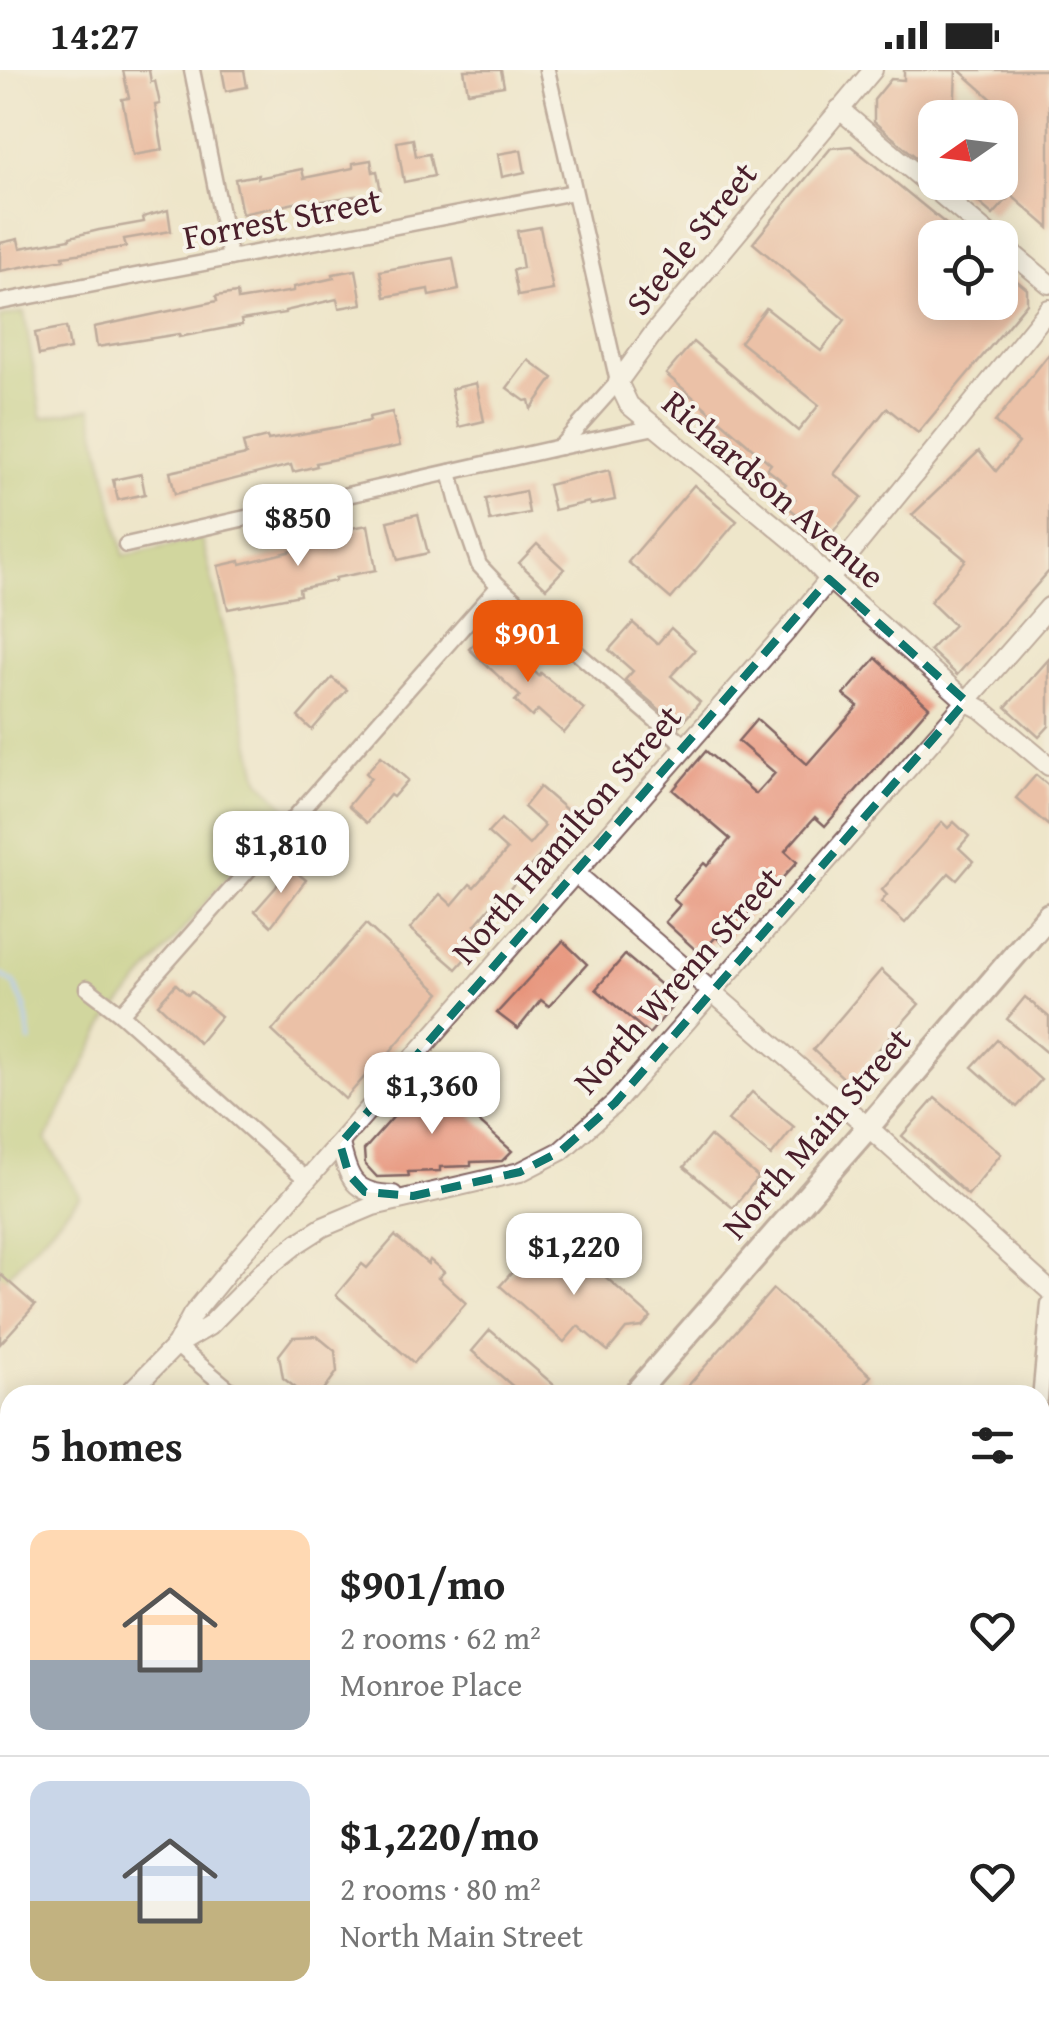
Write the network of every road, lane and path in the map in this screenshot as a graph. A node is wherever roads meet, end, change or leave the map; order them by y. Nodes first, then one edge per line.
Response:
1 (192, 70) edge
2 (547, 70) edge
3 (872, 70) edge
4 (840, 110) junction
5 (574, 192) junction
6 (971, 220) edge
7 (230, 258) junction
8 (1018, 259) edge
9 (1049, 284) edge
10 (0, 302) edge
11 (1049, 310) edge
12 (618, 382) junction
13 (655, 427) junction
14 (560, 446) junction
15 (450, 472) junction
16 (126, 545) dead end
17 (829, 579) junction
18 (499, 586) junction
19 (1049, 607) edge
20 (966, 701) junction
21 (686, 746) junction
22 (1049, 766) edge
23 (575, 873) junction
24 (1049, 915) edge
25 (87, 988) dead end
26 (713, 992) junction
27 (121, 1014) junction
28 (868, 1128) junction
29 (340, 1144) junction
30 (307, 1180) junction
31 (413, 1196) junction
32 (1049, 1290) edge
33 (1049, 1304) edge
34 (176, 1345) junction
35 (137, 1385) edge
36 (224, 1385) edge
37 (643, 1385) edge
38 (1041, 1385) edge

1 - 7 street
2 - 5 street, Richardson Avenue
3 - 4 street, Steele Street
4 - 6 street
4 - 12 street, Steele Street
5 - 7 street, Forrest Street
5 - 12 street, Richardson Avenue
7 - 10 street, Forrest Street
8 - 9 street
11 - 17 street, North Hamilton Street
12 - 13 street, Richardson Avenue
12 - 14 street, Steele Street
13 - 14 street
13 - 17 street, Richardson Avenue
14 - 15 street
15 - 16 street
15 - 18 street
17 - 20 street, Richardson Avenue
17 - 21 street, North Hamilton Street
18 - 21 street
18 - 27 street
19 - 20 street, North Wrenn Street
20 - 22 street, Richardson Avenue
20 - 26 street, North Wrenn Street
21 - 23 street, North Hamilton Street
23 - 26 street
23 - 29 street, North Hamilton Street
24 - 28 main road, North Main Street
25 - 27 street
26 - 28 street
26 - 31 street, North Wrenn Street
27 - 30 street
28 - 32 street
28 - 37 main road, North Main Street
29 - 30 street, North Hamilton Street
29 - 31 street
30 - 34 street, North Hamilton Street
31 - 34 street, North Wrenn Street
33 - 38 street
34 - 35 street, North Hamilton Street
34 - 36 street

